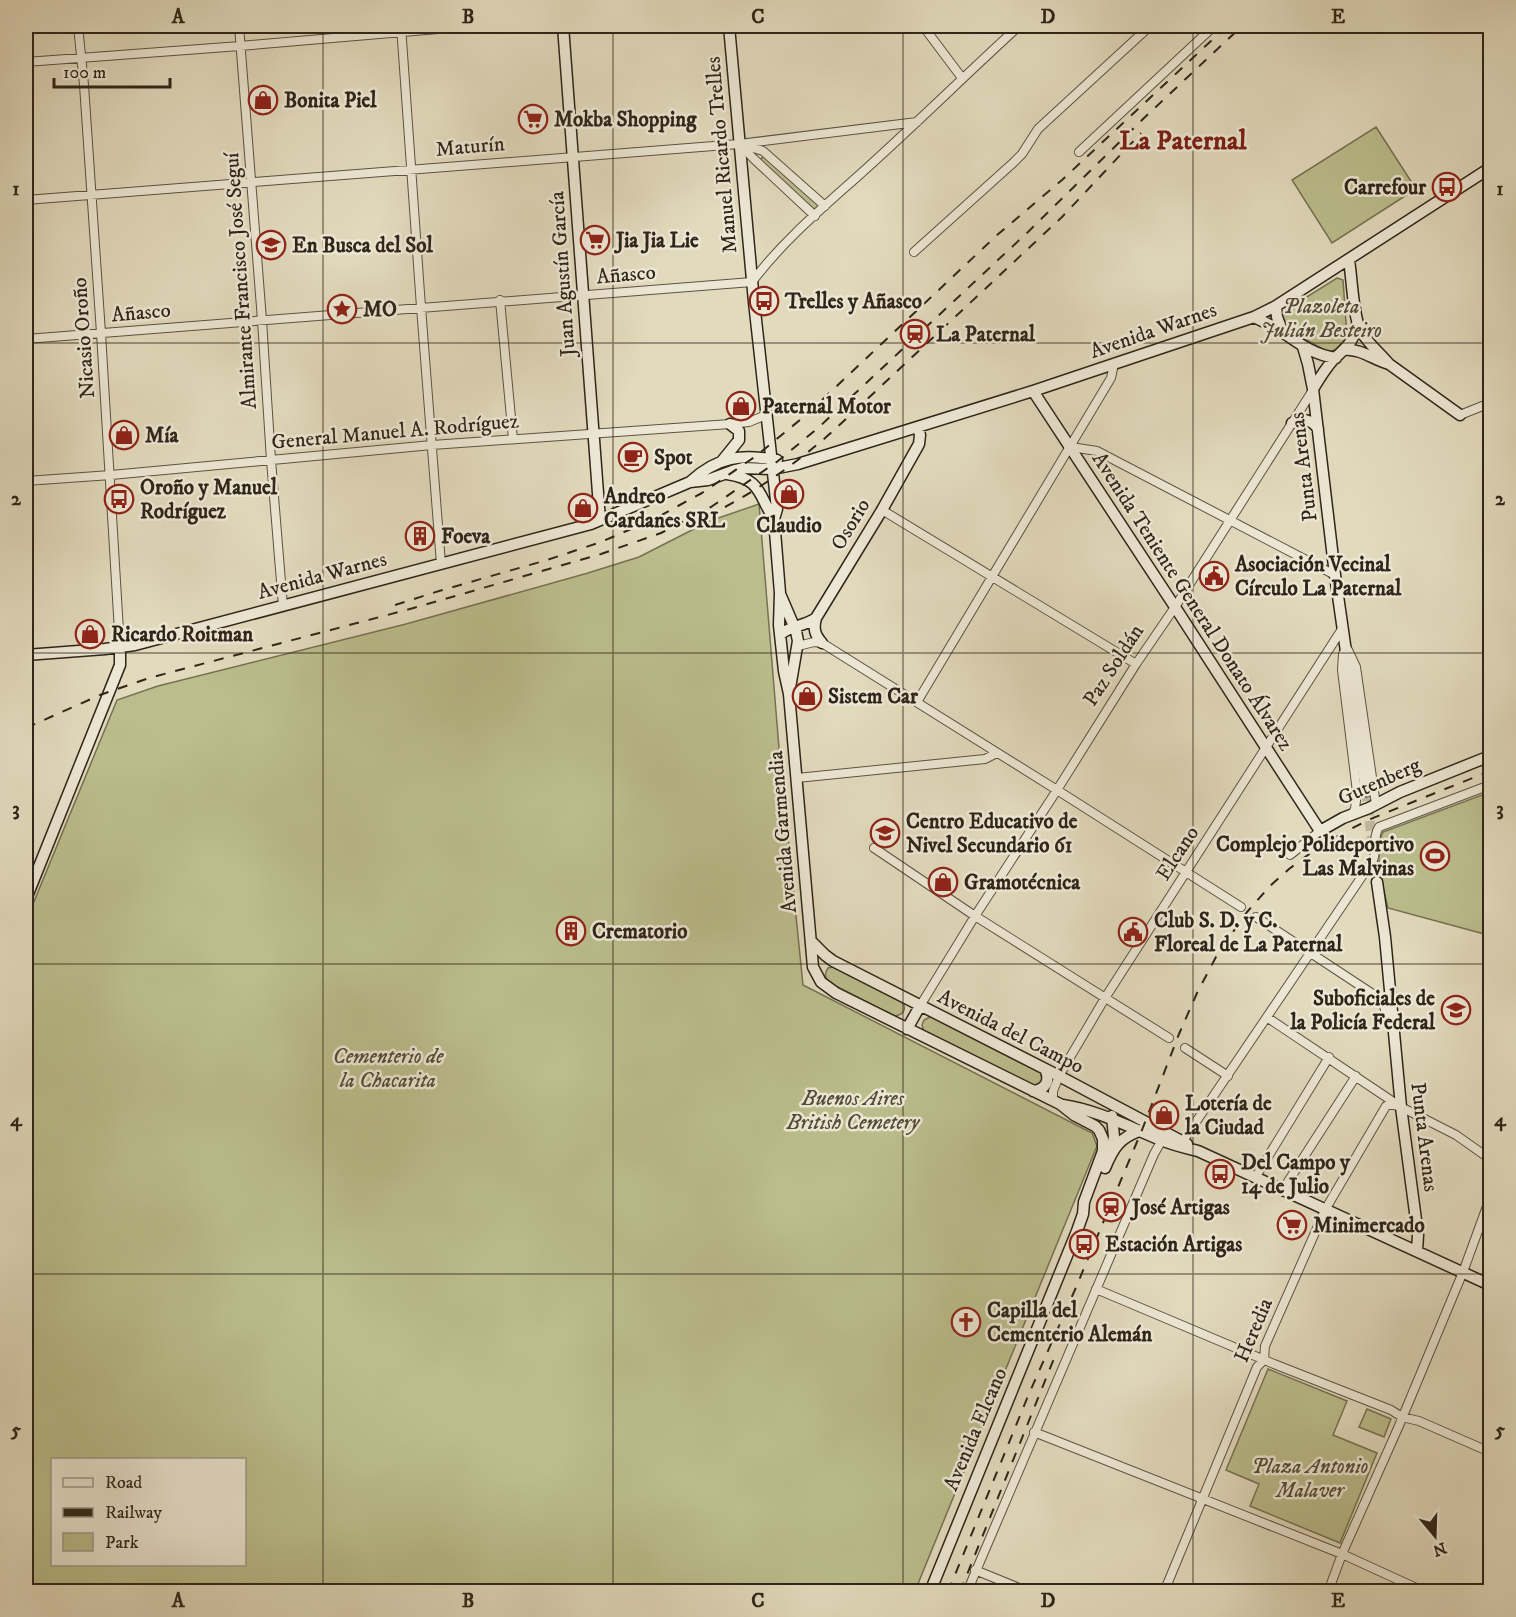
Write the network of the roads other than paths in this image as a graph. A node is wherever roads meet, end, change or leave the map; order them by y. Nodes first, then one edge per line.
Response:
1 (78, 26) edge
2 (238, 26) edge
3 (473, 26) edge
4 (563, 26) edge
5 (721, 26) edge
6 (923, 26) edge
7 (1019, 26) edge
8 (1150, 26) edge
9 (1214, 26) edge
10 (401, 29) edge
11 (729, 31) edge
12 (240, 46) junction
13 (80, 57) junction
14 (26, 62) edge
15 (962, 78) junction
16 (917, 122) junction
17 (739, 144) junction
18 (1079, 152) dead end
19 (573, 156) junction
20 (1491, 168) edge
21 (411, 169) junction
22 (250, 183) junction
23 (92, 196) junction
24 (26, 200) edge
25 (825, 206) junction
26 (815, 216) junction
27 (914, 252) dead end
28 (1349, 260) junction
29 (752, 282) junction
30 (584, 295) junction
31 (500, 300) junction
32 (1276, 306) junction
33 (421, 307) junction
34 (1254, 317) junction
35 (262, 320) junction
36 (1357, 324) junction
37 (101, 333) junction
38 (1283, 333) junction
39 (26, 339) edge
40 (1303, 347) junction
41 (1340, 354) junction
42 (1114, 364) junction
43 (1389, 364) junction
44 (1313, 389) junction
45 (1033, 391) junction
46 (1491, 403) edge
47 (766, 415) junction
48 (1460, 415) joint
49 (1292, 423) junction
50 (730, 424) junction
51 (918, 427) junction
52 (1318, 429) junction
53 (594, 434) junction
54 (513, 439) junction
55 (432, 445) junction
56 (1071, 447) junction
57 (271, 460) junction
58 (722, 462) junction
59 (772, 464) junction
60 (798, 464) junction
61 (727, 474) junction
62 (111, 475) junction
63 (26, 482) edge
64 (690, 482) junction
65 (775, 486) junction
66 (882, 510) junction
67 (774, 519) junction
68 (1229, 519) junction
69 (600, 520) junction
70 (441, 564) junction
71 (1335, 575) junction
72 (993, 577) junction
73 (780, 593) junction
74 (283, 606) junction
75 (1175, 607) junction
76 (816, 618) junction
77 (795, 627) junction
78 (1342, 629) junction
79 (781, 640) junction
80 (1344, 641) junction
81 (822, 643) junction
82 (798, 646) junction
83 (120, 648) junction
84 (26, 655) edge
85 (1136, 664) junction
86 (789, 694) junction
87 (916, 702) junction
88 (1265, 748) junction
89 (997, 753) junction
90 (1491, 756) edge
91 (797, 778) junction
92 (1491, 785) edge
93 (1058, 790) junction
94 (1366, 791) tunnel mouth
95 (1376, 805) junction
96 (1352, 814) junction
97 (1320, 831) junction
98 (874, 848) dead end
99 (1290, 855) dead end
100 (1186, 872) junction
101 (1377, 882) tunnel mouth
102 (27, 892) edge
103 (1241, 907) dead end
104 (975, 916) junction
105 (1256, 917) dead end
106 (811, 941) junction
107 (1311, 952) junction
108 (813, 967) joint
109 (1106, 998) junction
110 (920, 1006) junction
111 (1268, 1018) junction
112 (1393, 1027) junction
113 (907, 1029) junction
114 (1169, 1038) dead end
115 (1185, 1048) dead end
116 (1329, 1057) junction
117 (1045, 1070) junction
118 (1059, 1076) junction
119 (1228, 1076) junction
120 (1356, 1076) junction
121 (1033, 1091) junction
122 (1106, 1101) junction
123 (1056, 1103) junction
124 (1401, 1107) junction
125 (1113, 1120) junction
126 (1142, 1131) junction
127 (1162, 1140) junction
128 (1183, 1141) junction
129 (1108, 1148) junction
130 (1198, 1151) junction
131 (1491, 1159) edge
132 (1255, 1178) junction
133 (1282, 1191) junction
134 (1491, 1198) edge
135 (1325, 1210) junction
136 (1417, 1251) junction
137 (1463, 1272) junction
138 (1491, 1285) edge
139 (1096, 1289) junction
140 (1264, 1360) junction
141 (1402, 1417) junction
142 (1034, 1432) junction
143 (1491, 1452) edge
144 (1203, 1498) junction
145 (1342, 1554) junction
146 (975, 1570) junction
147 (1400, 1581) junction
148 (930, 1592) edge
149 (967, 1592) edge
150 (1029, 1592) edge
151 (1164, 1592) edge
152 (1328, 1592) edge
153 (1396, 1592) edge
154 (1425, 1592) edge

1 - 13 street, Nicasio Oroño
2 - 12 street, Almirante Francisco José Seguí
3 - 10 street
4 - 19 main road, Juan Agustín García
5 - 11 main road
6 - 15 street
7 - 15 street
8 - 27 street
9 - 18 street
10 - 12 street
10 - 21 street
11 - 17 main road, Manuel Ricardo Trelles
12 - 13 street
12 - 22 street, Almirante Francisco José Seguí
13 - 14 street
13 - 23 street, Nicasio Oroño
15 - 16 street
16 - 17 street, Maturín
16 - 25 street
17 - 19 street, Maturín
17 - 25 street
17 - 26 street
17 - 29 main road, Manuel Ricardo Trelles
19 - 21 street, Maturín
19 - 30 main road, Juan Agustín García
20 - 28 main road, Avenida Warnes
21 - 22 street, Maturín
21 - 33 street
22 - 23 street, Maturín
22 - 35 street, Almirante Francisco José Seguí
23 - 24 street, Maturín
23 - 37 street, Nicasio Oroño
25 - 26 street
26 - 29 street
28 - 32 main road, Avenida Warnes
28 - 36 main road
29 - 30 street, Añasco
29 - 47 main road, Manuel Ricardo Trelles
30 - 31 street, Añasco
30 - 53 main road, Juan Agustín García
31 - 33 street, Añasco
31 - 54 street
32 - 34 main road, Avenida Warnes
32 - 38 main road
33 - 35 street, Añasco
33 - 55 street
34 - 38 main road
34 - 42 main road, Avenida Warnes
35 - 37 street, Añasco
35 - 57 street, Almirante Francisco José Seguí
36 - 41 main road, Paz Soldán
36 - 43 main road
37 - 39 street, Añasco
37 - 62 street, Nicasio Oroño
38 - 40 main road
40 - 41 main road
40 - 44 main road, Punta Arenas
41 - 43 main road
41 - 44 main road, Paz Soldán
42 - 45 main road, Avenida Warnes
42 - 56 street
43 - 48 main road
44 - 49 street, Paz Soldán
44 - 52 main road, Punta Arenas
45 - 51 main road, Avenida Warnes
45 - 56 main road, Avenida Teniente General Donato Álvarez
46 - 48 street
47 - 50 street, General Manuel A. Rodríguez
47 - 59 main road, Avenida Garmendia
49 - 52 main road
49 - 68 street, Paz Soldán
50 - 53 street, General Manuel A. Rodríguez
50 - 58 main road
51 - 60 main road, Avenida Warnes
51 - 66 main road, Osorio
52 - 71 main road, Punta Arenas
53 - 54 street, General Manuel A. Rodríguez
53 - 69 main road, Juan Agustín García
54 - 55 street, General Manuel A. Rodríguez
55 - 57 street, General Manuel A. Rodríguez
55 - 70 street
56 - 68 street
56 - 72 street
56 - 75 main road, Avenida Teniente General Donato Álvarez
57 - 62 street, General Manuel A. Rodríguez
57 - 74 street, Almirante Francisco José Seguí
58 - 59 main road, Avenida Warnes
58 - 64 main road, Avenida Warnes
59 - 60 main road, Avenida Warnes
59 - 61 main road, Avenida Warnes
59 - 65 main road, Avenida Garmendia
60 - 65 main road
61 - 64 main road, Avenida Warnes
61 - 67 main road
62 - 63 street, General Manuel A. Rodríguez
62 - 83 street, Nicasio Oroño
64 - 69 main road, Avenida Warnes
65 - 67 main road, Avenida Garmendia
66 - 72 street
66 - 76 main road, Osorio
67 - 73 main road, Avenida Garmendia
68 - 71 street
68 - 75 street, Paz Soldán
69 - 70 main road, Avenida Warnes
70 - 74 main road, Avenida Warnes
71 - 78 main road, Punta Arenas
72 - 85 street
72 - 87 street
73 - 77 main road, Avenida Garmendia
73 - 79 main road, Avenida Garmendia
74 - 83 main road, Avenida Warnes
75 - 85 street, Paz Soldán
75 - 88 main road, Avenida Teniente General Donato Álvarez
76 - 77 main road
76 - 81 main road
77 - 79 main road
77 - 82 main road, Avenida Garmendia
78 - 80 main road, Punta Arenas
78 - 88 street, Elcano
79 - 82 main road
79 - 86 main road, Avenida Garmendia
80 - 94 main road, Punta Arenas
80 - 95 street, Punta Arenas
80 - 96 street, Punta Arenas
81 - 82 street
81 - 87 street
82 - 86 main road, Avenida Garmendia
83 - 84 main road, Avenida Warnes
83 - 102 main road
85 - 93 street, Paz Soldán
86 - 91 main road, Avenida Garmendia
87 - 89 street
88 - 97 main road, Avenida Teniente General Donato Álvarez
88 - 100 street, Elcano
89 - 91 street
89 - 93 street
90 - 95 main road, Gutenberg
91 - 106 main road, Avenida Garmendia
92 - 107 street, Gutenberg
93 - 100 street
93 - 104 street, Paz Soldán
95 - 96 main road, Gutenberg
96 - 97 main road, Gutenberg
97 - 99 street, Gutenberg
98 - 104 street
100 - 103 street
100 - 109 street, Elcano
101 - 112 main road, Punta Arenas
104 - 109 street
104 - 110 street, Paz Soldán
105 - 107 street
106 - 108 main road, Avenida Garmendia
106 - 110 main road, Avenida del Campo
107 - 111 street
107 - 112 street, Punta Arenas
108 - 113 main road, Avenida del Campo
109 - 114 street
109 - 118 street, Elcano
110 - 113 main road
110 - 117 main road, Avenida del Campo
111 - 116 street
111 - 119 street
112 - 124 main road, Punta Arenas
113 - 121 main road, Avenida del Campo
115 - 119 street
116 - 120 street
116 - 132 street
117 - 118 main road, Avenida del Campo
117 - 121 main road
118 - 122 main road, Avenida del Campo
118 - 123 street, Elcano
119 - 128 street
120 - 124 street
120 - 133 street
121 - 123 main road, Avenida del Campo
122 - 125 main road
122 - 128 main road, Avenida del Campo
123 - 125 main road, Avenida del Campo
123 - 129 main road, Avenida del Campo
124 - 131 street
124 - 135 street, Heredia
124 - 136 main road, Punta Arenas
125 - 126 main road, Avenida del Campo
125 - 129 main road, Avenida Elcano
126 - 127 main road, Avenida del Campo
126 - 129 main road
127 - 130 main road, Avenida del Campo
127 - 139 street
128 - 130 main road, Avenida del Campo
129 - 148 main road, Avenida Elcano
130 - 132 main road, Avenida del Campo
132 - 133 main road, Avenida del Campo
133 - 135 main road, Avenida del Campo
134 - 137 street
135 - 136 main road, Avenida del Campo
135 - 140 street, Heredia
136 - 137 main road, Avenida del Campo
137 - 138 main road, Avenida del Campo
137 - 141 street
139 - 140 street
139 - 142 street
140 - 141 street
140 - 144 street, Heredia
141 - 143 street
141 - 145 street
142 - 144 street
142 - 146 street
144 - 145 street
144 - 151 street, Heredia
145 - 147 street
145 - 152 street
146 - 149 street
146 - 150 street
147 - 153 street
147 - 154 street

